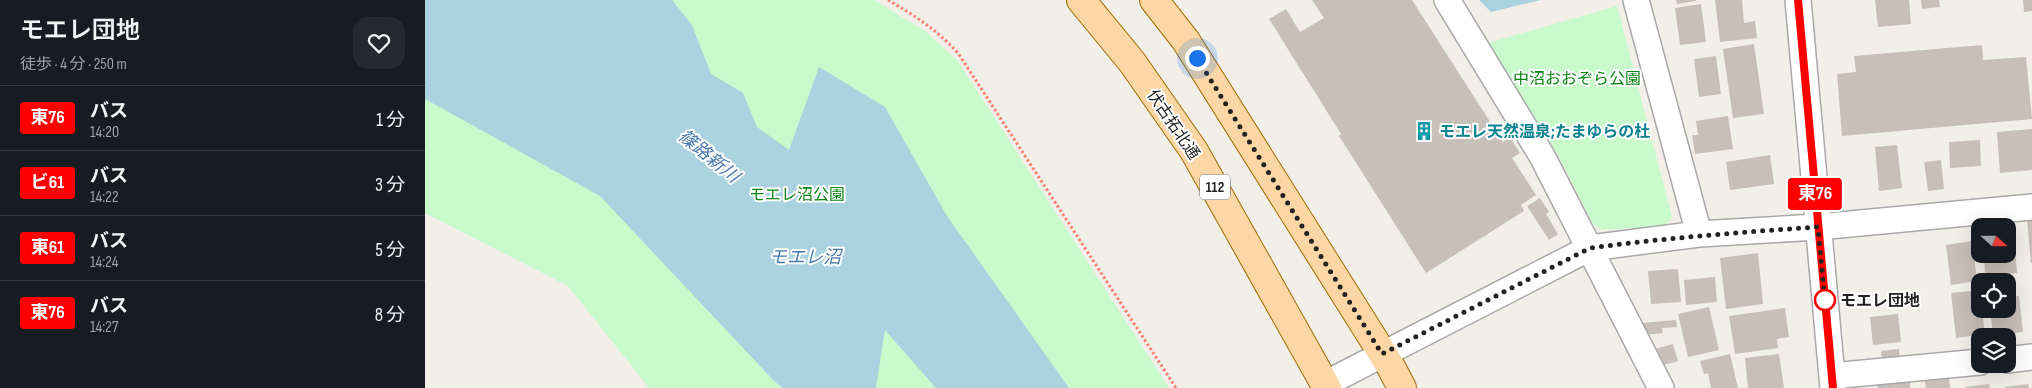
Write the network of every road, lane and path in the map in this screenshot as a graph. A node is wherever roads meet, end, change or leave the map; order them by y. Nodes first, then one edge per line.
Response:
1 (888, 0) edge
2 (1081, 0) edge
3 (1154, 0) edge
4 (1447, 0) edge
5 (1636, 0) edge
6 (1798, 0) edge
7 (2032, 207) edge
8 (1818, 227) junction
9 (1699, 234) junction
10 (1590, 248) junction
11 (1382, 354) junction
12 (2032, 357) edge
13 (2016, 359) edge
14 (1971, 363) edge
15 (1832, 382) edge
16 (1326, 386) edge
17 (1176, 388) edge
18 (1402, 388) edge
19 (1661, 388) edge

1 - 17 path
2 - 16 main road, 伏古拓北通 / 112
3 - 11 main road
4 - 10 street
5 - 9 street
6 - 8 street
7 - 8 street
8 - 9 street
8 - 15 street
9 - 10 street
10 - 11 street
10 - 19 street
11 - 16 street
11 - 18 main road
12 - 13 street
14 - 15 street

